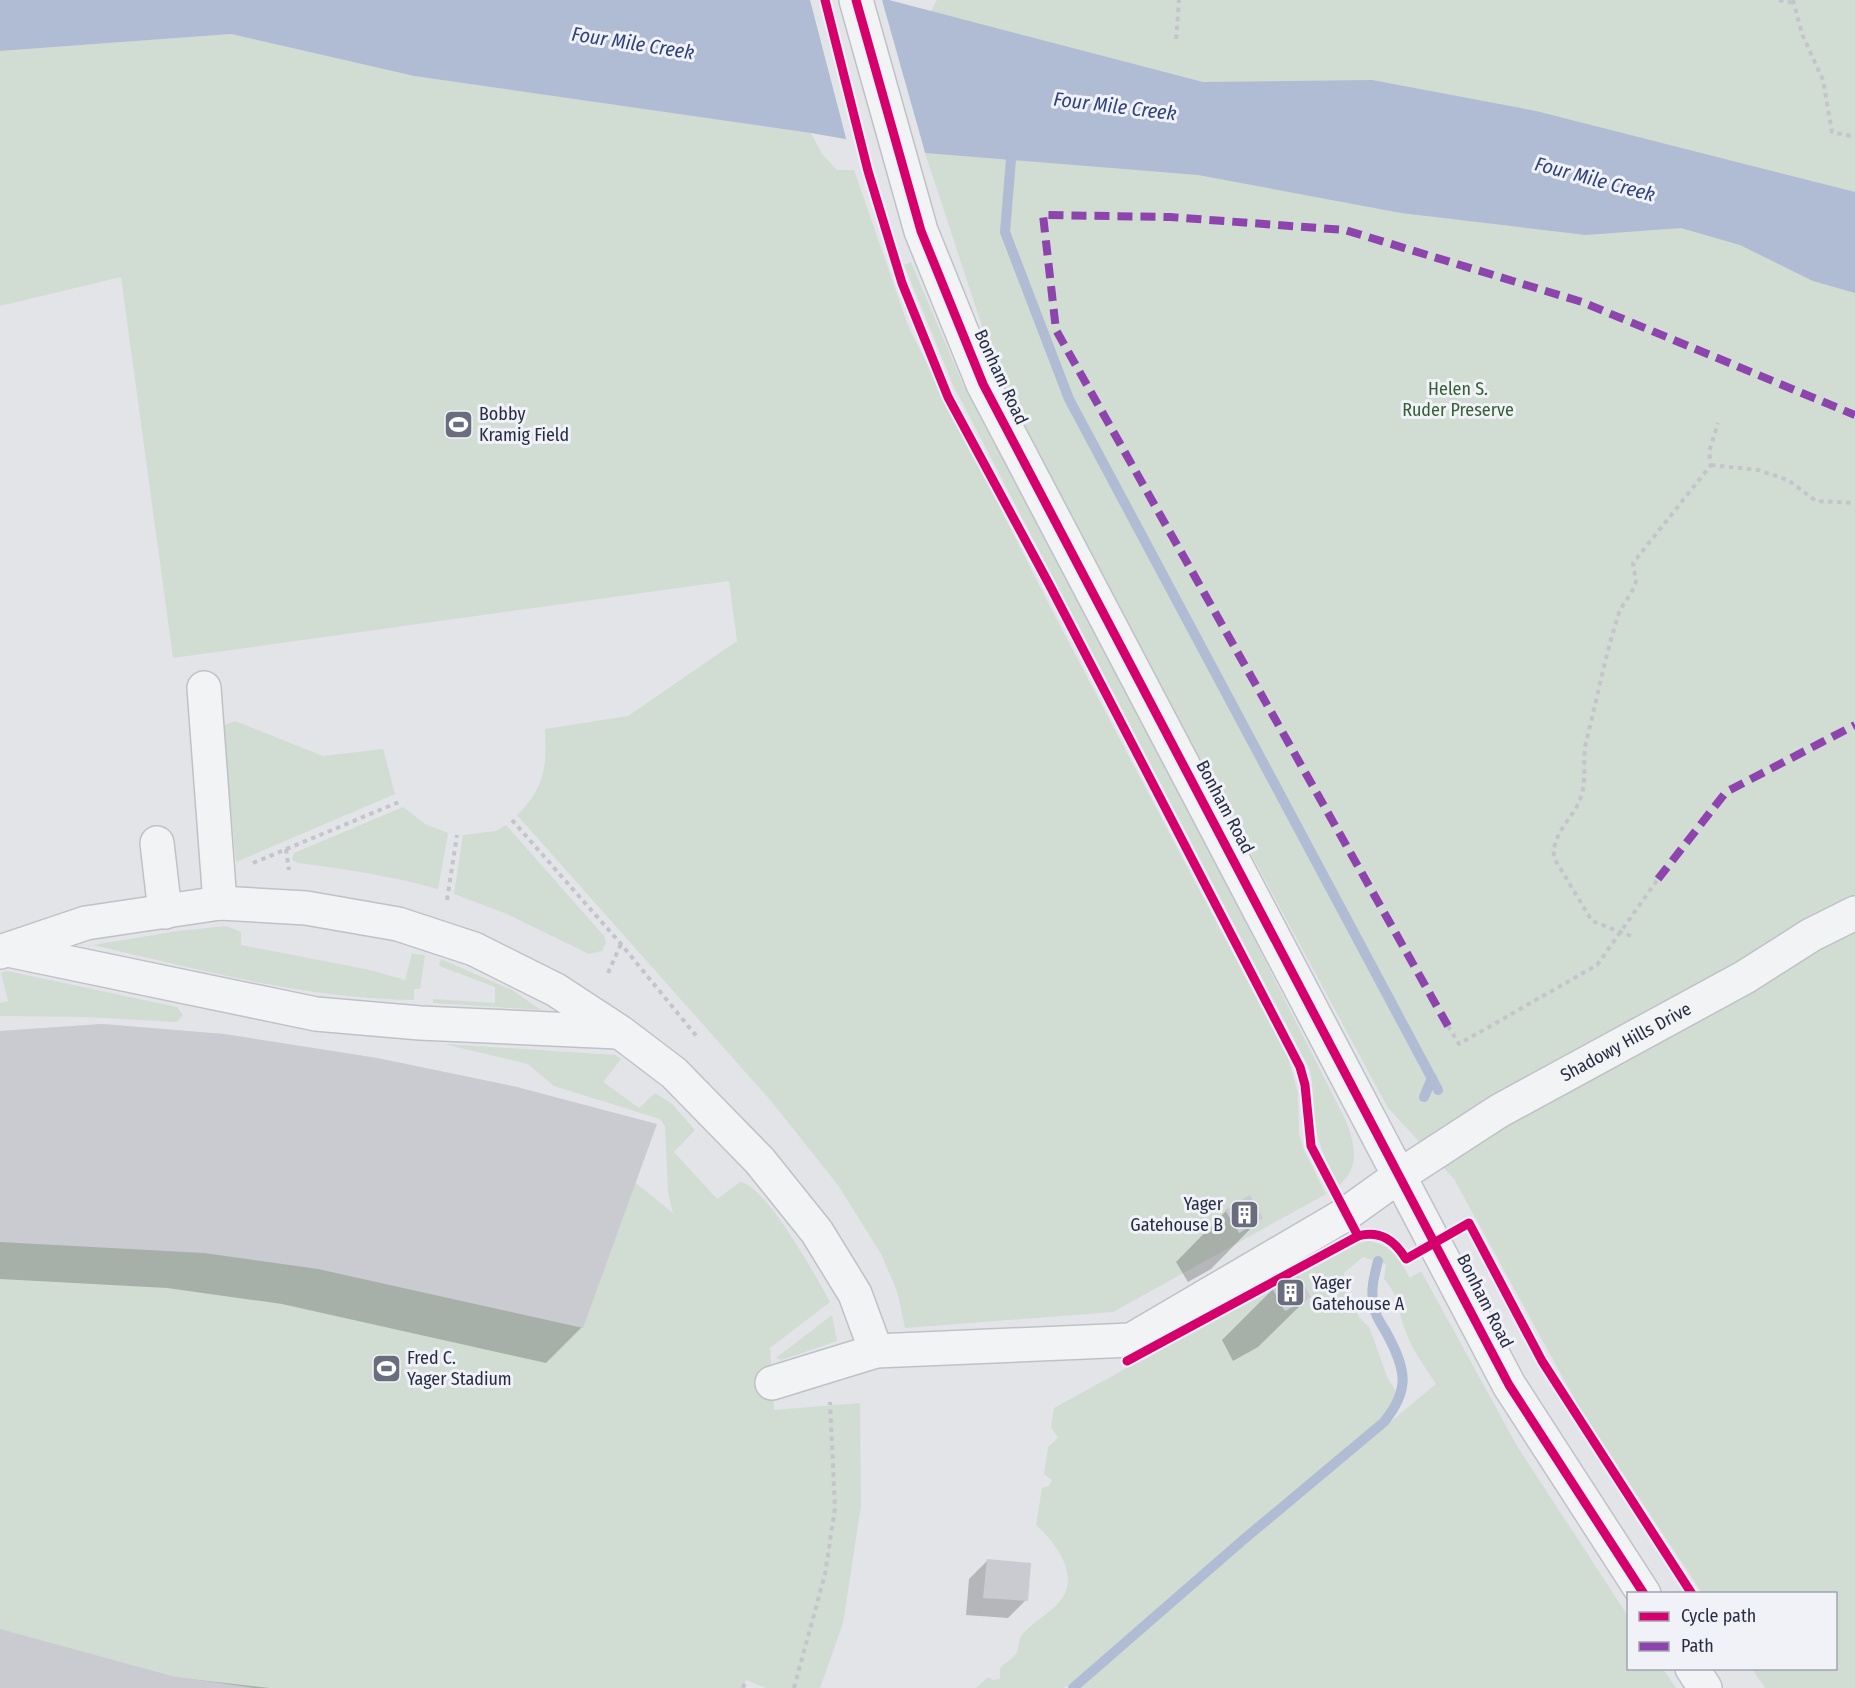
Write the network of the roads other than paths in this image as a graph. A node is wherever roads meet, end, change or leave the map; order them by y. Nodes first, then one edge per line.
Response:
1 (856, 0) edge
2 (204, 688) dead end
3 (157, 843) dead end
4 (220, 903) junction
5 (165, 912) junction
6 (1855, 913) edge
7 (4, 951) edge
8 (620, 1032) junction
9 (1399, 1176) junction
10 (876, 1352) junction
11 (772, 1383) dead end
12 (1643, 1592) edge
13 (1693, 1670) edge
14 (1705, 1688) edge

1 - 9 street, Bonham Road
2 - 4 street
3 - 5 street
4 - 5 street
4 - 8 street
5 - 7 street
6 - 9 street, Shadowy Hills Drive
7 - 8 street
8 - 10 street
9 - 10 street, Shadowy Hills Drive
9 - 12 street, Bonham Road
10 - 11 street, Shadowy Hills Drive
13 - 14 street

